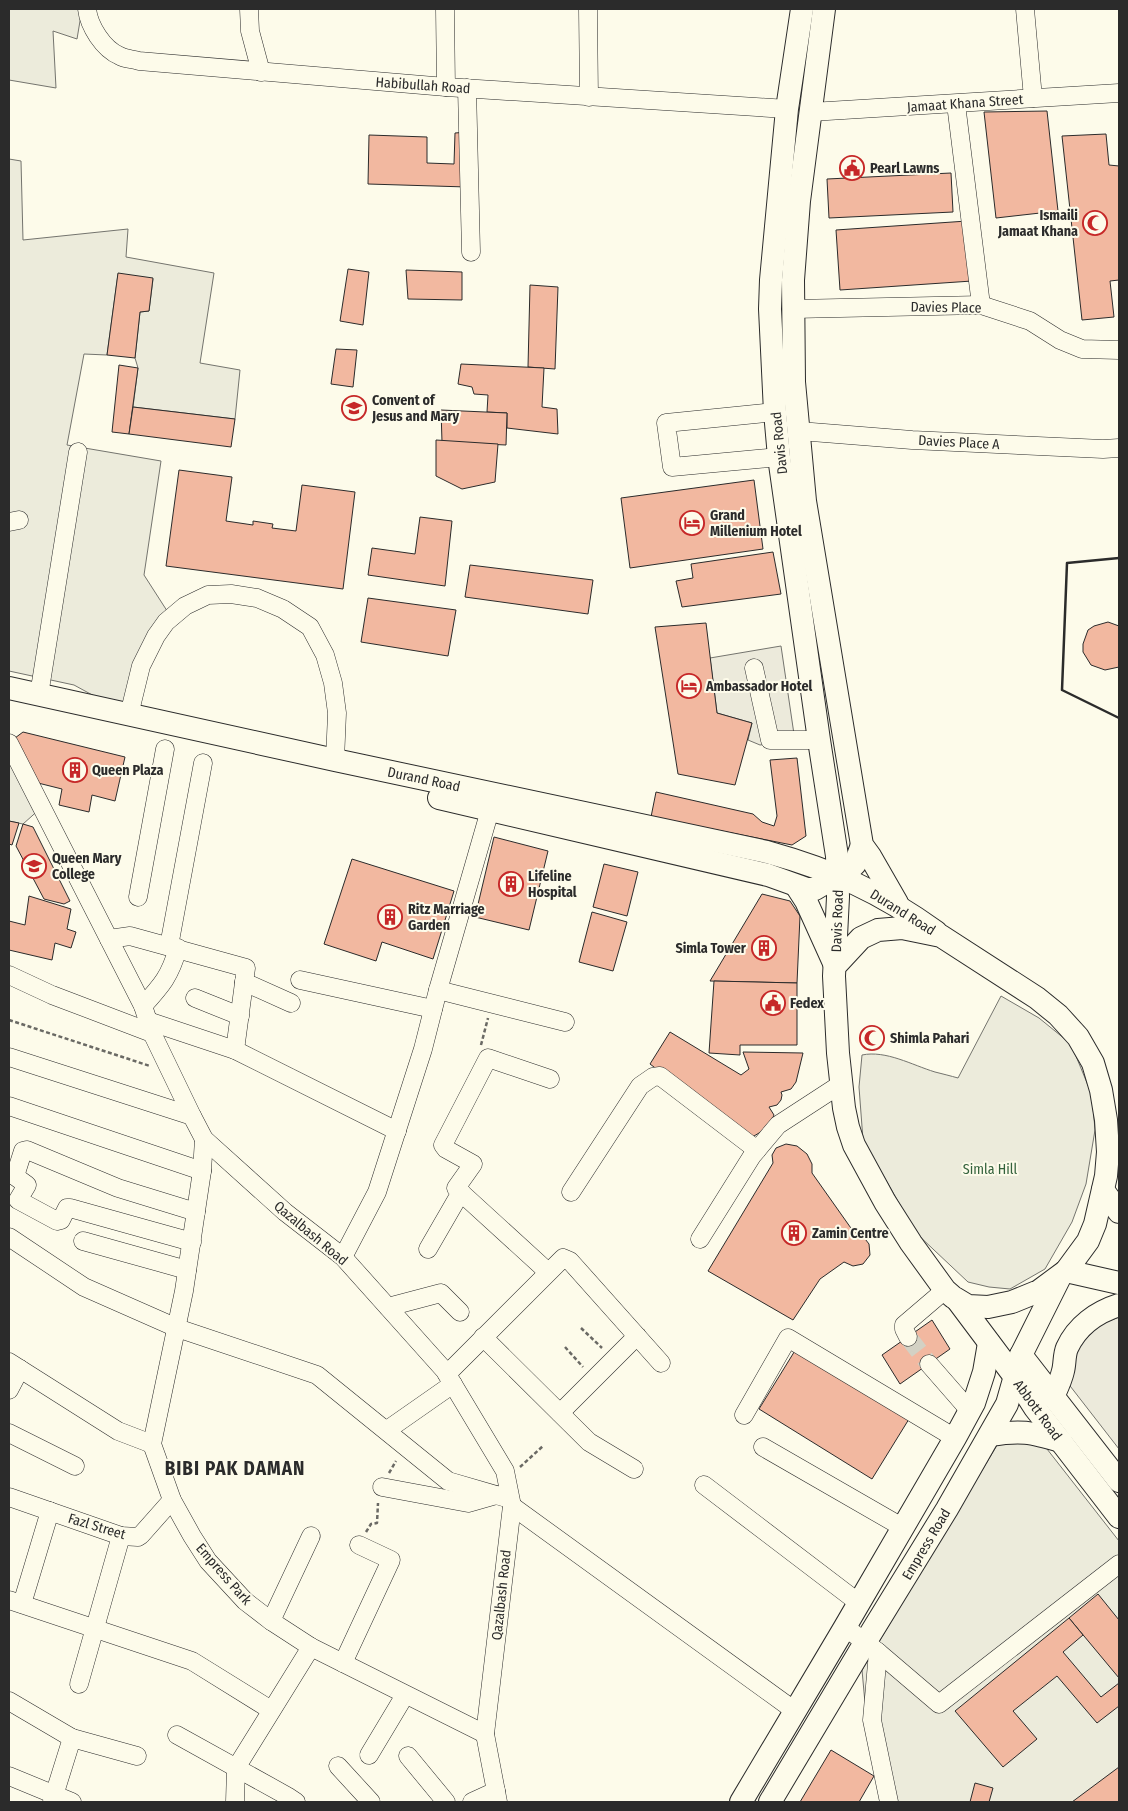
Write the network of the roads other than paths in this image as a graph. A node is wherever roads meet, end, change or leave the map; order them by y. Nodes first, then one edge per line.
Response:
1 (87, 9) edge
2 (249, 9) edge
3 (445, 9) edge
4 (588, 9) edge
5 (802, 9) edge
6 (824, 9) edge
7 (1025, 9) edge
8 (261, 72) junction
9 (446, 86) junction
10 (467, 88) junction
11 (1119, 93) edge
12 (589, 97) junction
13 (1033, 98) junction
14 (956, 104) junction
15 (787, 109) junction
16 (811, 112) junction
17 (471, 252) dead end
18 (981, 305) junction
19 (793, 308) junction
20 (1119, 350) edge
21 (775, 412) junction
22 (799, 431) junction
23 (1119, 448) edge
24 (78, 452) dead end
25 (779, 457) junction
26 (754, 668) dead end
27 (9, 688) edge
28 (39, 695) junction
29 (9, 703) edge
30 (129, 715) junction
31 (819, 740) junction
32 (9, 743) edge
33 (165, 749) dead end
34 (334, 760) junction
35 (203, 763) dead end
36 (490, 810) junction
37 (862, 845) junction
38 (838, 876) junction
39 (797, 887) junction
40 (138, 897) dead end
41 (898, 905) junction
42 (941, 936) junction
43 (109, 940) junction
44 (174, 947) junction
45 (835, 966) junction
46 (9, 975) edge
47 (245, 975) junction
48 (300, 980) dead end
49 (438, 990) junction
50 (194, 998) dead end
51 (291, 1002) dead end
52 (433, 1009) junction
53 (240, 1016) junction
54 (148, 1020) junction
55 (565, 1022) dead end
56 (235, 1050) junction
57 (9, 1057) edge
58 (550, 1079) dead end
59 (841, 1084) junction
60 (9, 1106) edge
61 (192, 1116) junction
62 (397, 1131) junction
63 (204, 1139) junction
64 (758, 1150) junction
65 (202, 1172) junction
66 (12, 1174) edge
67 (1109, 1180) edge
68 (461, 1192) junction
69 (571, 1192) dead end
70 (196, 1212) junction
71 (1119, 1212) edge
72 (9, 1236) edge
73 (700, 1239) dead end
74 (84, 1241) dead end
75 (192, 1242) junction
76 (428, 1249) dead end
77 (343, 1256) junction
78 (187, 1270) junction
79 (548, 1272) junction
80 (1063, 1274) junction
81 (1119, 1283) edge
82 (952, 1296) junction
83 (1119, 1305) edge
84 (388, 1307) junction
85 (460, 1312) dead end
86 (177, 1328) junction
87 (637, 1336) junction
88 (483, 1337) junction
89 (908, 1337) dead end
90 (990, 1343) junction
91 (1066, 1349) junction
92 (661, 1363) dead end
93 (929, 1364) tunnel mouth
94 (14, 1365) edge
95 (450, 1379) junction
96 (1022, 1388) junction
97 (9, 1390) edge
98 (1054, 1396) junction
99 (970, 1410) junction
100 (560, 1413) junction
101 (744, 1415) dead end
102 (390, 1428) dead end
103 (9, 1433) edge
104 (990, 1436) junction
105 (955, 1438) junction
106 (1061, 1441) junction
107 (152, 1444) junction
108 (763, 1447) dead end
109 (75, 1466) dead end
110 (634, 1470) dead end
111 (1119, 1481) edge
112 (704, 1486) dead end
113 (382, 1487) dead end
114 (9, 1497) edge
115 (172, 1500) junction
116 (506, 1500) junction
117 (50, 1512) junction
118 (1119, 1517) edge
119 (902, 1527) junction
120 (121, 1536) junction
121 (311, 1536) dead end
122 (360, 1545) dead end
123 (1119, 1564) edge
124 (15, 1602) edge
125 (859, 1602) junction
126 (271, 1622) junction
127 (846, 1627) junction
128 (95, 1629) junction
129 (311, 1647) junction
130 (872, 1647) junction
131 (343, 1663) junction
132 (79, 1684) dead end
133 (405, 1695) junction
134 (11, 1707) edge
135 (272, 1710) junction
136 (795, 1711) junction
137 (485, 1734) junction
138 (177, 1735) dead end
139 (72, 1738) junction
140 (368, 1754) dead end
141 (137, 1756) dead end
142 (408, 1756) dead end
143 (338, 1766) dead end
144 (236, 1768) junction
145 (9, 1776) edge
146 (497, 1797) edge
147 (53, 1798) edge
148 (72, 1802) edge
149 (235, 1802) edge
150 (296, 1802) edge
151 (371, 1802) edge
152 (446, 1802) edge
153 (472, 1802) edge
154 (741, 1802) edge
155 (770, 1802) edge
156 (889, 1802) edge

1 - 8 street, Habibullah Road
2 - 8 street
3 - 9 street
4 - 12 street
5 - 15 main road, Davis Road
6 - 16 main road, Davis Road
7 - 13 street
8 - 9 street, Habibullah Road
9 - 10 street, Habibullah Road
10 - 12 street, Habibullah Road
10 - 17 street
11 - 13 street, Jamaat Khana Street
12 - 15 street, Habibullah Road
13 - 14 street, Jamaat Khana Street
14 - 16 street, Jamaat Khana Street
14 - 18 street
15 - 21 main road, Davis Road
16 - 19 main road, Davis Road
18 - 19 street, Davies Place
18 - 20 street, Davies Place
19 - 22 main road, Davis Road
21 - 25 main road, Davis Road
21 - 25 street
22 - 23 street, Davies Place A
22 - 37 main road, Davis Road
24 - 28 street
25 - 31 main road, Davis Road
26 - 31 street
27 - 28 main road, Durand Road
28 - 30 main road, Durand Road
29 - 36 main road, Durand Road
30 - 34 main road, Durand Road
30 - 34 street
31 - 38 main road, Davis Road
32 - 43 street, Qazalbash Road
33 - 40 street
34 - 38 main road, Durand Road
35 - 44 street
36 - 39 main road, Durand Road
36 - 49 street
37 - 38 main road, Davis Road
37 - 41 main road, Davis Road
38 - 39 main road, Durand Road
38 - 41 main road, Durand Road
38 - 45 main road, Davis Road
39 - 45 main road
41 - 42 main road, Durand Road
42 - 45 main road
42 - 67 main road
43 - 44 street
43 - 54 street, Qazalbash Road
44 - 47 street
44 - 54 street
45 - 59 main road
46 - 54 street
47 - 51 street
47 - 53 street
48 - 52 street
49 - 52 street
49 - 55 street
50 - 53 street
52 - 62 street
53 - 56 street
54 - 56 street
54 - 61 street, Qazalbash Road
56 - 62 street
57 - 61 street
58 - 68 street
59 - 64 street
59 - 82 main road
60 - 65 street
61 - 63 street, Qazalbash Road
62 - 77 street
63 - 65 street
63 - 77 street, Qazalbash Road
64 - 69 street
64 - 73 street
65 - 70 street
66 - 70 street
66 - 75 street
67 - 71 main road
67 - 80 main road
68 - 76 street
68 - 79 street
70 - 75 street
72 - 86 street
74 - 78 street
75 - 78 street
77 - 84 street, Qazalbash Road
78 - 86 street
79 - 87 street
79 - 88 street
80 - 81 main road
80 - 82 main road
80 - 96 main road, Abbott Road
82 - 89 street
82 - 90 main road, Abbott Road
83 - 91 main road
84 - 85 street
84 - 95 street, Qazalbash Road
86 - 107 street
86 - 116 street
87 - 92 street
87 - 100 street
88 - 95 street
88 - 100 street
90 - 96 main road, Abbott Road
90 - 99 main road, Empress Road
91 - 96 main road, Empress Road
91 - 98 main road
93 - 99 street
94 - 97 street
94 - 107 street
95 - 102 street
95 - 116 street, Qazalbash Road
96 - 98 main road, Abbott Road
96 - 104 main road, Empress Road
96 - 106 main road, Abbott Road
98 - 111 main road, Abbott Road
99 - 105 main road, Empress Road
100 - 110 street
101 - 105 street
103 - 109 street
104 - 106 main road
104 - 130 main road, Empress Road
105 - 119 main road, Empress Road
106 - 118 main road, Abbott Road
107 - 115 street, Empress Park
108 - 119 street
112 - 125 street
113 - 116 street
114 - 117 street, Fazl Street
115 - 120 street, Fazl Street
115 - 126 street, Empress Park
116 - 136 street
116 - 137 street, Qazalbash Road
117 - 120 street, Fazl Street
117 - 124 street
119 - 125 main road, Empress Road
120 - 128 street
121 - 126 street
122 - 131 street
123 - 130 street
124 - 128 street
125 - 127 main road, Empress Road
126 - 129 street, Empress Park
127 - 130 street
127 - 136 main road, Empress Road
128 - 132 street
128 - 135 street
129 - 131 street, Empress Park
129 - 135 street
130 - 155 main road, Empress Road
130 - 156 street
131 - 133 street, Empress Park
133 - 137 street, Empress Park
133 - 140 street
134 - 139 street
135 - 144 street
136 - 154 main road, Empress Road
137 - 146 street, Qazalbash Road
138 - 144 street
139 - 141 street
139 - 147 street
142 - 152 street
143 - 151 street
144 - 149 street
144 - 150 street
145 - 147 street
146 - 153 street
147 - 148 street

